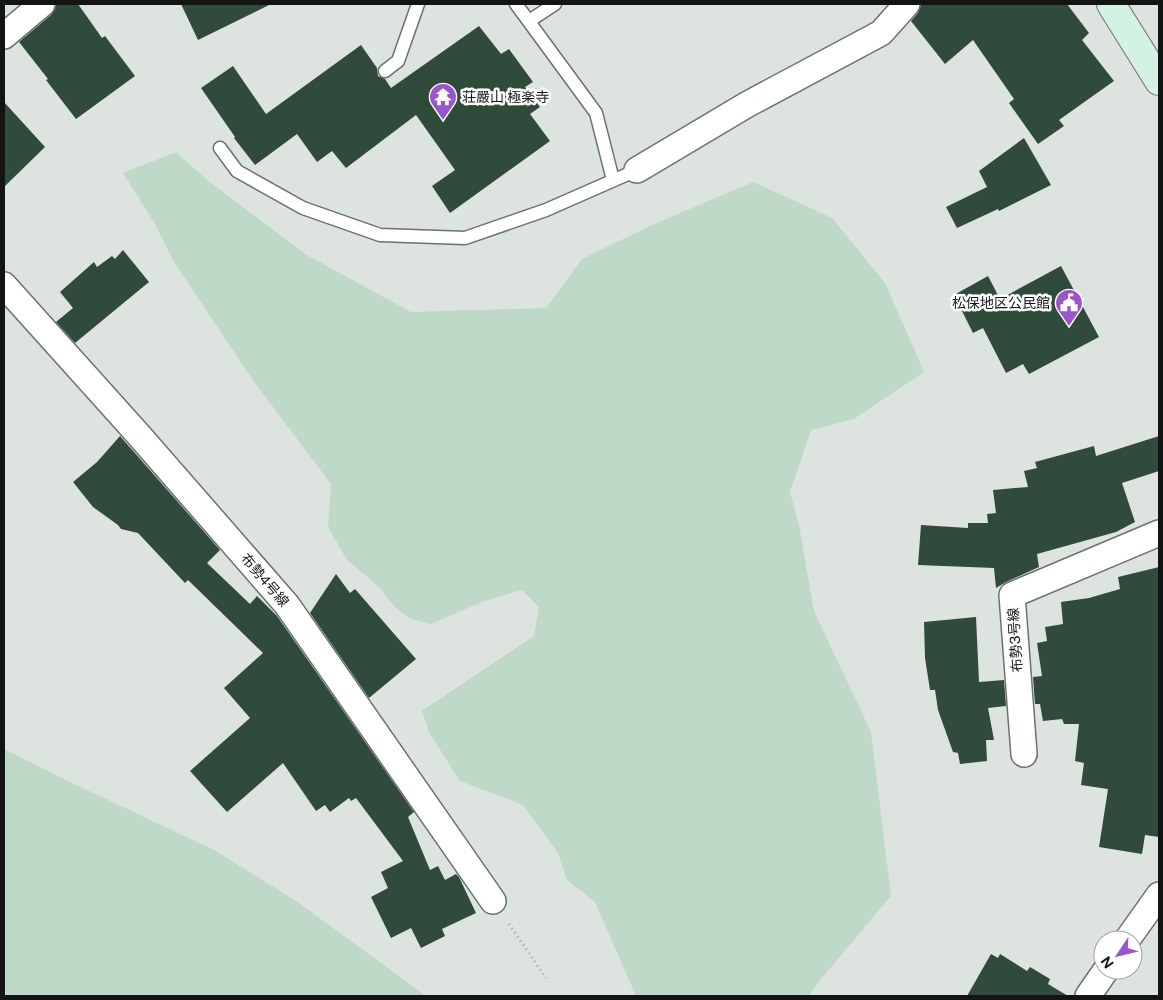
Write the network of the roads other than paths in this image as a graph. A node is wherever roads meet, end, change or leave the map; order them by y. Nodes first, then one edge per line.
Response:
1 (42, 4) edge
2 (418, 4) edge
3 (516, 4) edge
4 (555, 4) edge
5 (907, 4) edge
6 (1111, 4) edge
7 (529, 21) junction
8 (4, 36) edge
9 (385, 72) dead end
10 (1159, 81) edge
11 (220, 148) dead end
12 (637, 170) joint
13 (614, 180) junction
14 (4, 284) edge
15 (1159, 533) edge
16 (1024, 754) dead end
17 (1159, 895) edge
18 (493, 901) road end
19 (1135, 930) edge
20 (1099, 980) edge
21 (1088, 996) edge

1 - 8 street
2 - 9 lane
3 - 7 lane
4 - 7 lane
5 - 12 street
6 - 10 main road
7 - 13 lane
11 - 13 lane
12 - 13 lane
14 - 18 street, 布勢4号線
15 - 16 street, 布勢3号線
17 - 19 street
20 - 21 street

